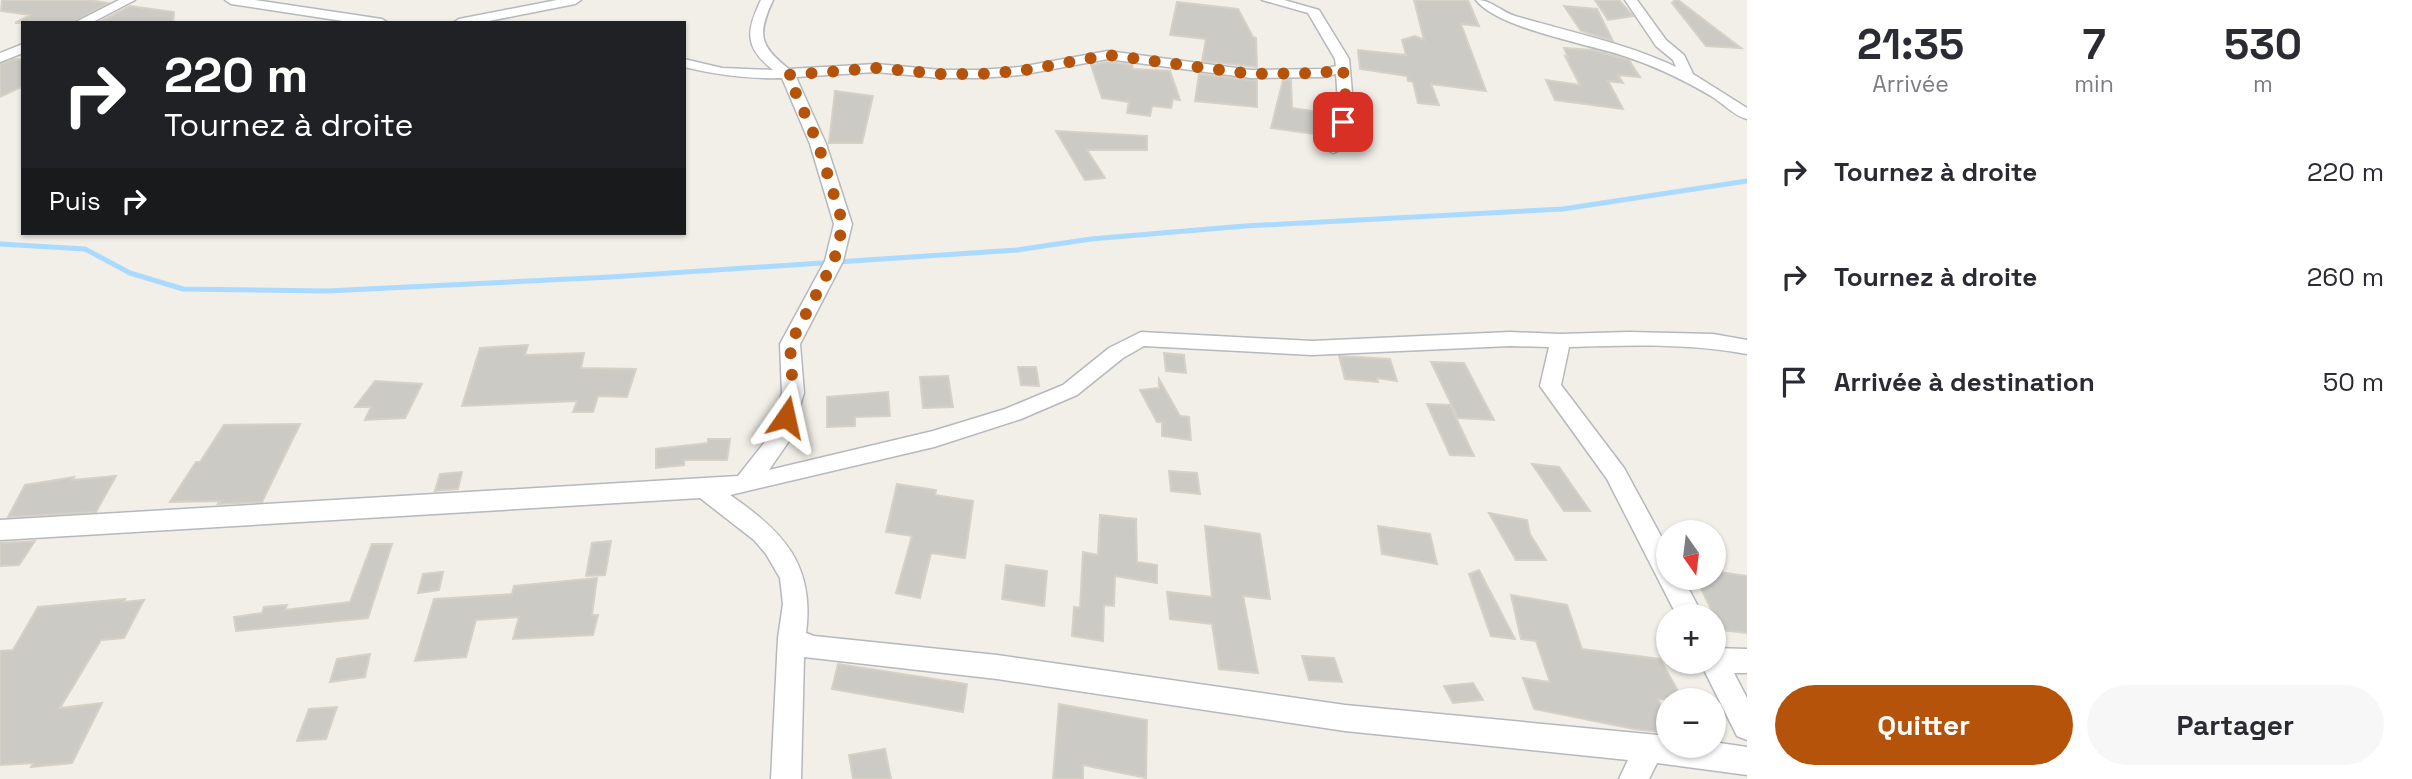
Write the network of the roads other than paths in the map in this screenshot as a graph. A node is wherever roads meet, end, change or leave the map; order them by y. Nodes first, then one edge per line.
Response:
1 (130, 0) edge
2 (230, 0) edge
3 (575, 0) edge
4 (767, 0) edge
5 (1268, 0) edge
6 (1482, 0) edge
7 (1631, 0) edge
8 (1318, 5) edge
9 (84, 21) edge
10 (369, 21) edge
11 (469, 21) edge
12 (0, 39) edge
13 (21, 49) edge
14 (3, 57) edge
15 (686, 63) edge
16 (1343, 68) junction
17 (1686, 74) junction
18 (788, 75) junction
19 (1747, 115) edge
20 (1333, 148) dead end
21 (1560, 341) junction
22 (1747, 347) edge
23 (746, 484) junction
24 (704, 489) junction
25 (0, 530) edge
26 (1656, 550) edge
27 (791, 638) junction
28 (1726, 660) edge
29 (1747, 661) edge
30 (1720, 674) edge
31 (1747, 726) edge
32 (1649, 748) junction
33 (1747, 761) edge
34 (786, 779) edge
35 (1634, 779) edge

1 - 9 street
2 - 10 street
3 - 11 street
4 - 18 street
5 - 8 street
6 - 17 street
7 - 17 street
8 - 16 street
12 - 14 street
13 - 14 street
15 - 18 street
16 - 18 street
16 - 20 street
17 - 19 street
18 - 23 street
21 - 22 street
21 - 23 street
21 - 26 street
23 - 24 street
24 - 25 street
24 - 27 street
27 - 32 street
27 - 34 street
28 - 29 street
30 - 31 street
32 - 33 street
32 - 35 street

